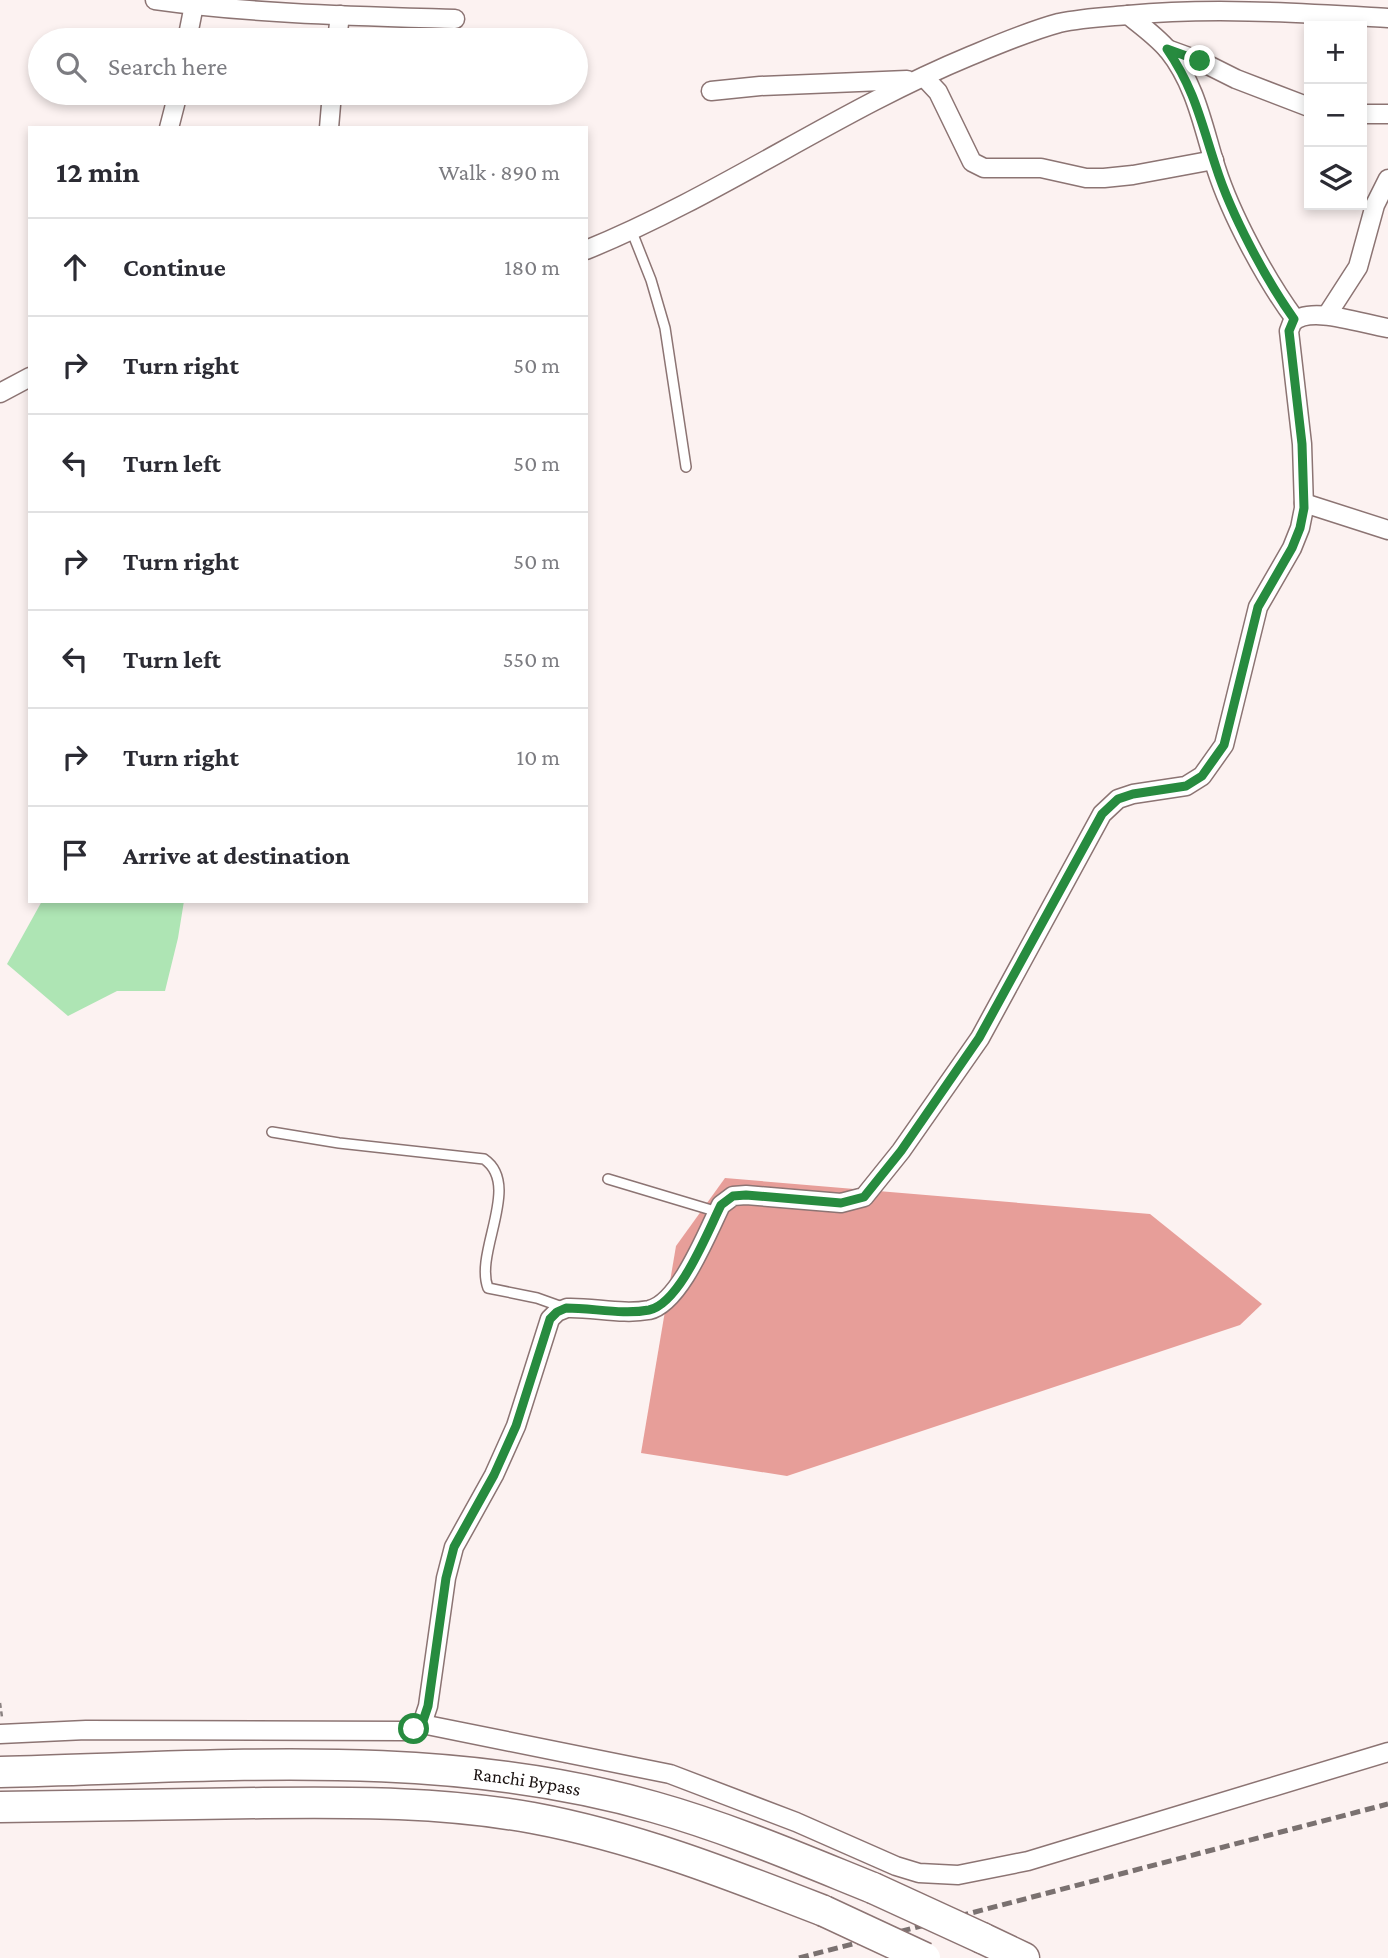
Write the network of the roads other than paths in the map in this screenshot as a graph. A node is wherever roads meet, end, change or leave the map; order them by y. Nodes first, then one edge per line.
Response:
1 (155, 0) edge
2 (1233, 0) edge
3 (194, 5) junction
4 (1215, 10) junction
5 (340, 15) junction
6 (1128, 15) junction
7 (1388, 18) edge
8 (455, 19) dead end
9 (189, 28) edge
10 (338, 28) edge
11 (1167, 49) junction
12 (921, 78) junction
13 (712, 91) dead end
14 (175, 105) edge
15 (331, 105) edge
16 (1304, 105) edge
17 (1367, 114) edge
18 (1388, 114) edge
19 (170, 126) edge
20 (328, 126) edge
21 (1214, 160) junction
22 (1388, 179) edge
23 (632, 232) junction
24 (588, 249) edge
25 (1327, 315) junction
26 (1294, 319) junction
27 (1388, 328) edge
28 (28, 378) edge
29 (0, 393) edge
30 (686, 467) dead end
31 (1304, 502) junction
32 (1388, 530) edge
33 (272, 1132) dead end
34 (608, 1179) dead end
35 (718, 1212) junction
36 (566, 1308) junction
37 (422, 1724) junction
38 (0, 1734) edge
39 (1388, 1752) edge
40 (0, 1772) edge
41 (0, 1807) edge
42 (925, 1958) edge
43 (1024, 1958) edge

1 - 3 street
2 - 4 street
3 - 5 street
3 - 9 street
4 - 6 street
4 - 7 street
5 - 8 street
5 - 10 street
6 - 11 street
6 - 12 street
11 - 16 street
11 - 21 street
12 - 13 street
12 - 21 street
12 - 23 street
14 - 19 street
15 - 20 street
17 - 18 street
21 - 26 street
22 - 25 street
23 - 24 street
23 - 30 lane
25 - 26 street
25 - 27 street
26 - 31 street
28 - 29 street
31 - 32 street
31 - 35 street
33 - 36 lane
34 - 35 lane
35 - 36 street
36 - 37 street
37 - 38 street
37 - 39 street
40 - 43 highway, Ranchi Bypass, bridge
41 - 42 highway, Ranchi Bypass, bridge

